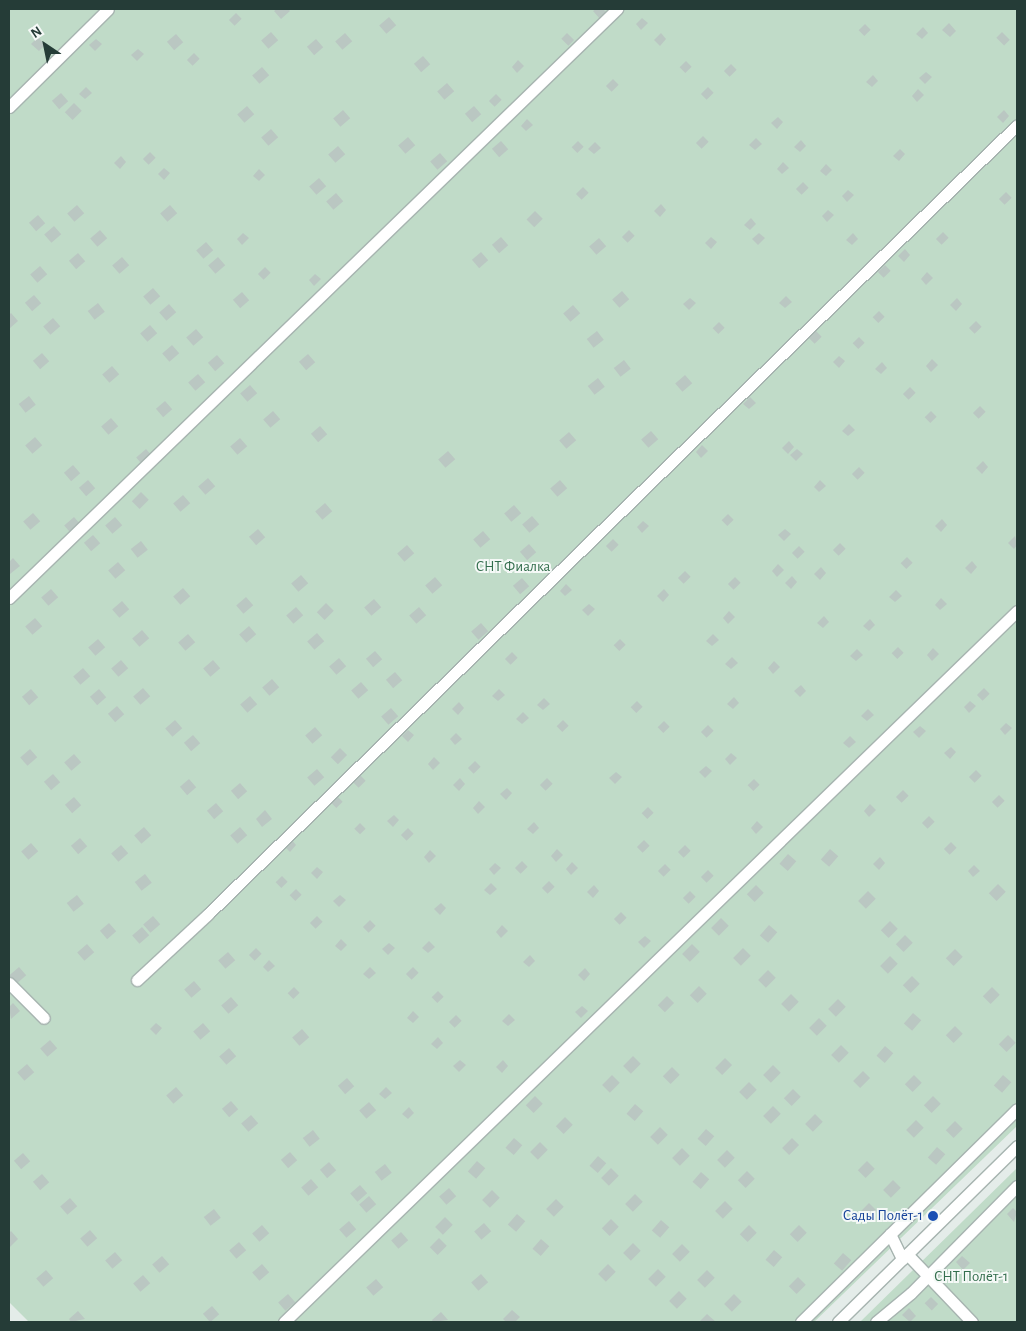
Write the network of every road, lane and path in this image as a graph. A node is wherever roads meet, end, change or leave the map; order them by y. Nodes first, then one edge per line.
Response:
1 (108, 9) edge
2 (617, 9) edge
3 (9, 106) edge
4 (1017, 125) edge
5 (9, 598) edge
6 (1017, 611) edge
7 (136, 980) dead end
8 (9, 984) edge
9 (44, 1018) dead end
10 (1017, 1109) edge
11 (1017, 1146) edge
12 (1017, 1186) edge
13 (890, 1234) junction
14 (904, 1256) junction
15 (928, 1276) junction
16 (284, 1322) edge
17 (801, 1322) edge
18 (838, 1322) edge
19 (876, 1322) edge
20 (972, 1322) edge

1 - 3 street
2 - 5 street
4 - 7 street
6 - 16 street
8 - 9 street
10 - 13 street
11 - 14 street
12 - 15 street
13 - 14 street
13 - 17 street
14 - 15 street
14 - 18 street
15 - 19 street
15 - 20 street

